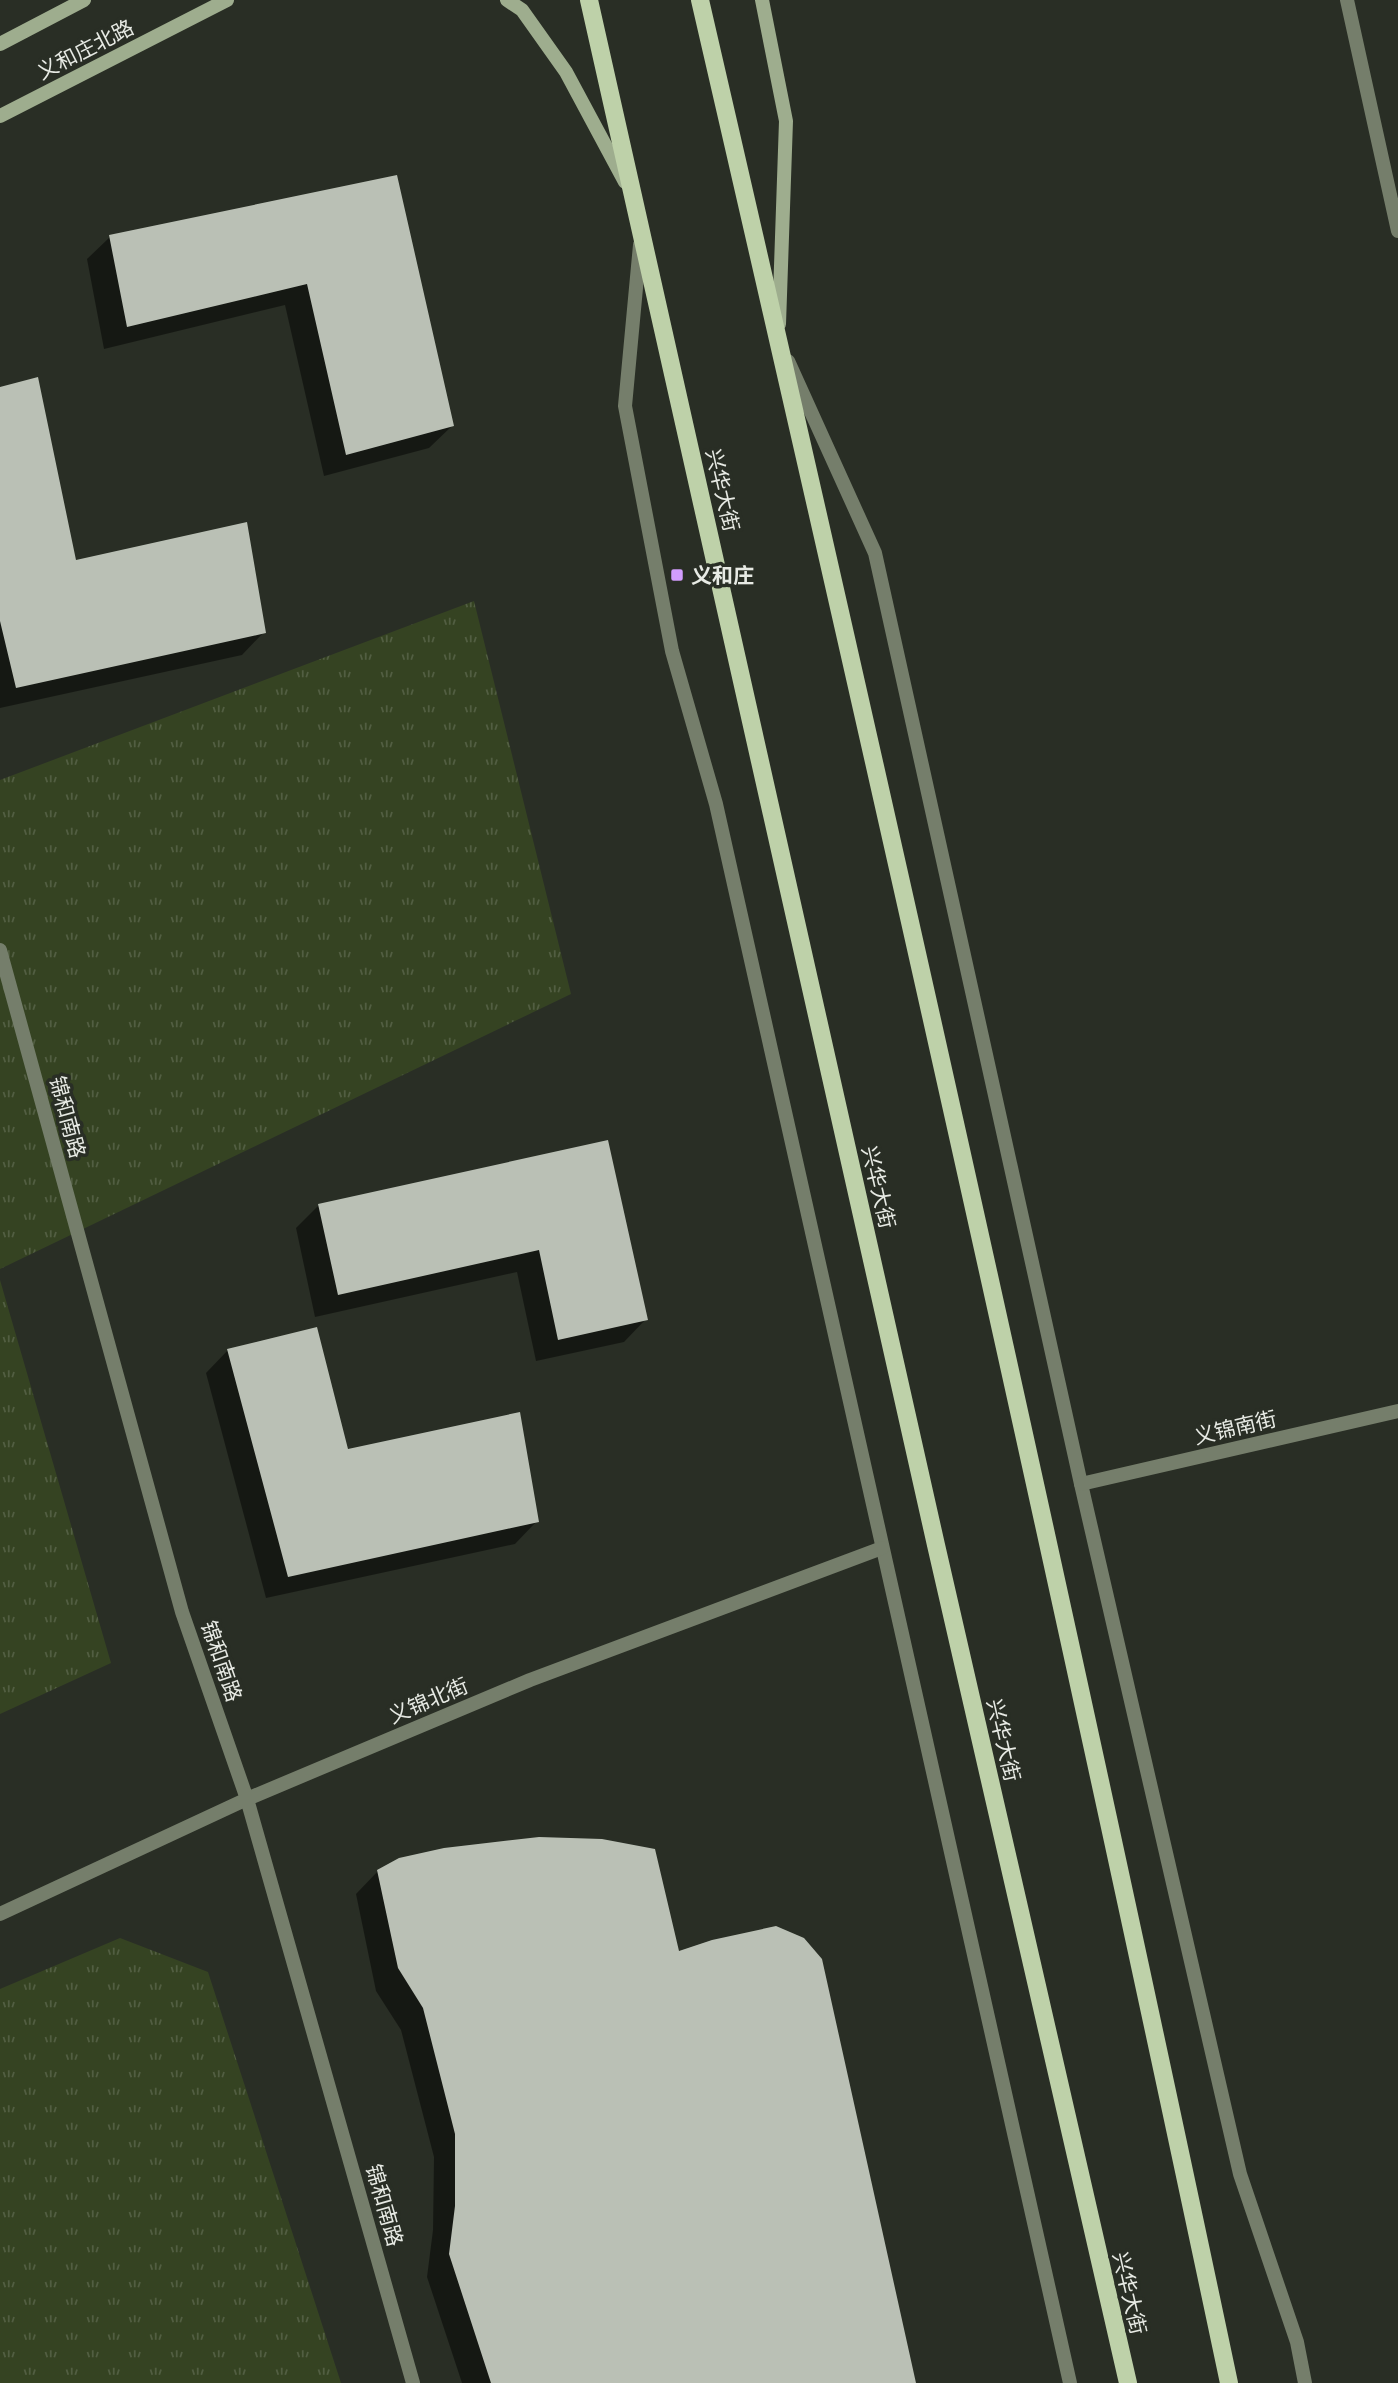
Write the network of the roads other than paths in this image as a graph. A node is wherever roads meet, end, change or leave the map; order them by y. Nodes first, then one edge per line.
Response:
1 (84, 0) edge
2 (227, 0) edge
3 (507, 0) edge
4 (589, 0) edge
5 (700, 0) edge
6 (762, 0) edge
7 (1347, 0) edge
8 (0, 44) edge
9 (0, 116) edge
10 (633, 196) junction
11 (1398, 231) edge
12 (641, 233) junction
13 (778, 340) junction
14 (0, 950) edge
15 (1398, 1411) edge
16 (1082, 1484) junction
17 (882, 1548) junction
18 (247, 1799) junction
19 (0, 1914) edge
20 (413, 2383) edge
21 (1070, 2383) edge
22 (1128, 2383) edge
23 (1229, 2383) edge
24 (1305, 2383) edge

1 - 8 main road, 义和庄北路
2 - 9 main road, 义和庄北路
3 - 10 main road
4 - 10 main road, 兴华大街
5 - 13 main road
6 - 13 main road
7 - 11 street
10 - 12 main road, 兴华大街
12 - 17 street
12 - 22 main road, 兴华大街
13 - 16 street
13 - 23 main road
14 - 18 street, 锦和南路
15 - 16 street, 义锦南街
16 - 24 street
17 - 18 street, 义锦北街
17 - 21 street
18 - 19 street, 义锦北街
18 - 20 street, 锦和南路

